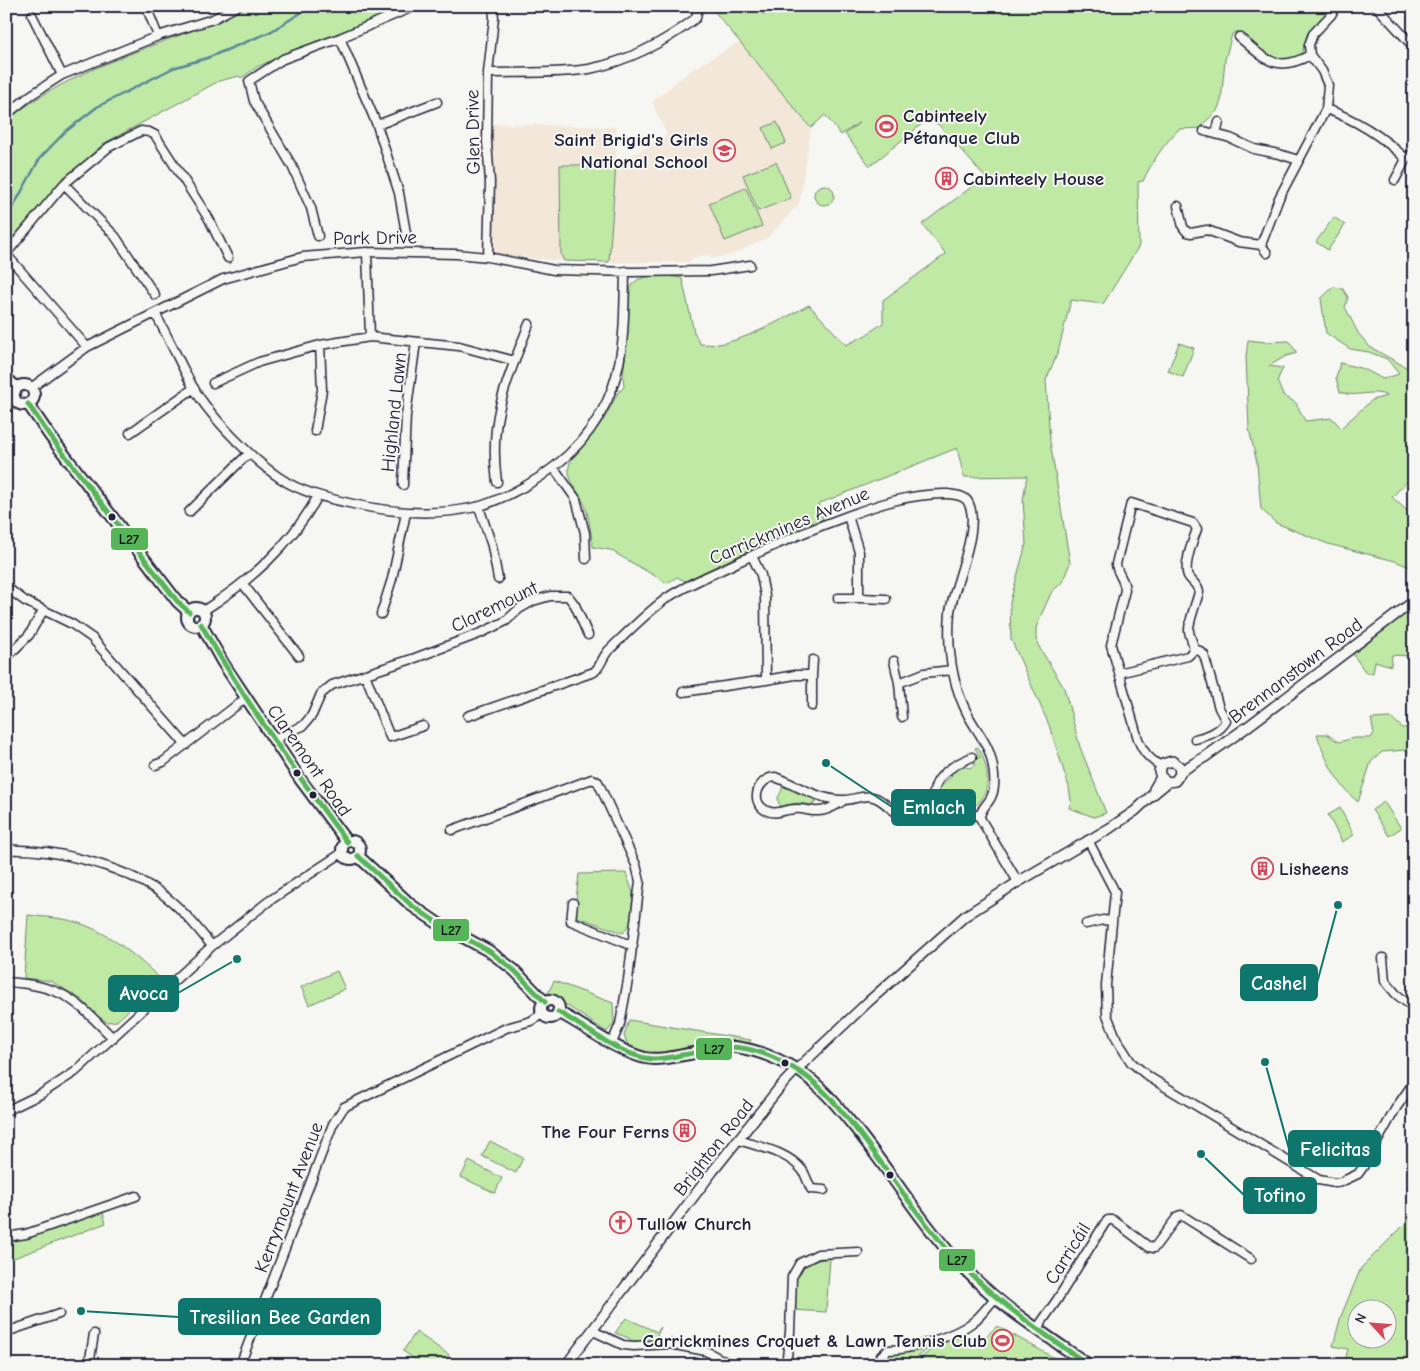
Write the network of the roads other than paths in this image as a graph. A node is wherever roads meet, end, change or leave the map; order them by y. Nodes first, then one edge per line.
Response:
1 (146, 6) edge
2 (237, 6) edge
3 (415, 6) edge
4 (493, 6) edge
5 (698, 6) edge
6 (1336, 6) edge
7 (1376, 6) edge
8 (32, 15) dead end
9 (158, 36) junction
10 (1239, 37) dead end
11 (340, 38) junction
12 (1414, 48) edge
13 (1310, 56) junction
14 (488, 72) junction
15 (62, 75) junction
16 (437, 102) dead end
17 (1326, 109) junction
18 (6, 115) edge
19 (1219, 122) dead end
20 (377, 126) junction
21 (1204, 131) dead end
22 (1216, 134) junction
23 (1414, 152) edge
24 (1406, 159) junction
25 (1298, 160) junction
26 (1395, 180) dead end
27 (64, 184) junction
28 (1178, 206) dead end
29 (406, 233) dead end
30 (318, 236) dead end
31 (1261, 245) junction
32 (367, 252) junction
33 (1267, 253) dead end
34 (6, 254) edge
35 (488, 257) junction
36 (228, 258) dead end
37 (750, 265) dead end
38 (625, 271) junction
39 (154, 296) dead end
40 (155, 313) junction
41 (529, 324) dead end
42 (370, 338) junction
43 (416, 342) junction
44 (320, 345) junction
45 (87, 347) junction
46 (515, 361) junction
47 (6, 378) edge
48 (213, 382) dead end
49 (17, 388) junction
50 (31, 388) junction
51 (194, 388) junction
52 (28, 404) junction
53 (315, 431) dead end
54 (130, 433) dead end
55 (249, 453) junction
56 (554, 468) junction
57 (497, 482) dead end
58 (403, 485) dead end
59 (318, 496) junction
60 (479, 507) junction
61 (189, 512) dead end
62 (406, 513) junction
63 (848, 516) junction
64 (752, 556) junction
65 (586, 559) dead end
66 (498, 579) dead end
67 (243, 584) junction
68 (6, 587) edge
69 (838, 598) dead end
70 (860, 598) junction
71 (886, 599) dead end
72 (1414, 601) edge
73 (43, 611) junction
74 (189, 612) junction
75 (203, 612) junction
76 (381, 614) dead end
77 (201, 624) junction
78 (588, 635) dead end
79 (1194, 649) junction
80 (299, 656) dead end
81 (6, 658) edge
82 (813, 660) dead end
83 (894, 661) dead end
84 (952, 670) junction
85 (1119, 673) junction
86 (365, 674) junction
87 (812, 675) junction
88 (766, 680) junction
89 (899, 683) junction
90 (683, 692) dead end
91 (246, 698) junction
92 (812, 706) dead end
93 (468, 716) dead end
94 (902, 717) dead end
95 (422, 726) dead end
96 (274, 740) junction
97 (1195, 740) dead end
98 (186, 744) junction
99 (972, 757) dead end
100 (155, 765) dead end
101 (1161, 766) junction
102 (1179, 767) junction
103 (1165, 780) junction
104 (843, 801) junction
105 (935, 815) junction
106 (980, 815) junction
107 (452, 830) dead end
108 (1088, 840) junction
109 (347, 842) junction
110 (6, 850) edge
111 (342, 854) junction
112 (358, 856) junction
113 (1018, 882) junction
114 (573, 903) dead end
115 (1112, 921) junction
116 (1086, 924) dead end
117 (212, 946) junction
118 (632, 946) junction
119 (1382, 958) dead end
120 (6, 982) edge
121 (545, 1002) junction
122 (1414, 1008) edge
123 (558, 1012) junction
124 (542, 1014) junction
125 (113, 1038) junction
126 (612, 1043) junction
127 (796, 1070) junction
128 (1414, 1082) edge
129 (6, 1111) edge
130 (739, 1140) junction
131 (824, 1190) dead end
132 (136, 1196) dead end
133 (6, 1237) edge
134 (858, 1252) dead end
135 (1251, 1259) dead end
136 (995, 1298) junction
137 (59, 1314) dead end
138 (1036, 1330) junction
139 (593, 1331) junction
140 (6, 1332) edge
141 (94, 1334) dead end
142 (89, 1365) edge
143 (240, 1365) edge
144 (566, 1365) edge
145 (731, 1365) edge
146 (786, 1365) edge
147 (882, 1365) edge
148 (1089, 1365) edge

1 - 9 street
2 - 9 street
3 - 11 street
4 - 14 street, Glen Drive
5 - 14 street
6 - 13 street
7 - 12 street
8 - 15 street
9 - 15 street
10 - 13 street
11 - 20 street
11 - 30 street
13 - 17 street
14 - 35 street, Glen Drive
15 - 18 street
16 - 20 street
17 - 24 street
17 - 25 street
19 - 22 street
20 - 29 street
21 - 22 street
22 - 25 street
23 - 24 street
24 - 26 street
25 - 31 street
27 - 34 street
27 - 36 street
27 - 39 street
28 - 31 street
31 - 33 street
32 - 35 street, Park Drive
32 - 40 street, Park Drive
32 - 42 street
34 - 45 street
35 - 38 street, Park Drive
37 - 38 street, Park Drive
38 - 56 street
40 - 45 street, Park Drive
40 - 51 street
41 - 46 street
42 - 43 street
42 - 44 street
43 - 46 street
43 - 58 street, Highland Lawn
44 - 48 street
44 - 53 street
45 - 50 street, Park Drive
46 - 57 street
47 - 49 main road
49 - 50 main road
49 - 52 main road
50 - 52 main road
51 - 54 street
51 - 55 street
52 - 74 main road
55 - 59 street
55 - 61 street
56 - 60 street
56 - 65 street
59 - 62 street
59 - 67 street
60 - 62 street
60 - 66 street
62 - 76 street
63 - 64 street, Carrickmines Avenue
63 - 70 street
63 - 84 street, Carrickmines Avenue
64 - 88 street
64 - 93 street, Carrickmines Avenue
67 - 75 street
67 - 80 street
68 - 73 street
69 - 70 street
70 - 71 street
72 - 102 street, Brennanstown Road
73 - 81 street
73 - 98 street
74 - 75 main road
74 - 77 main road
75 - 77 main road
77 - 91 main road, Claremont Road
78 - 86 street, Claremount
79 - 85 street
79 - 85 street
79 - 97 street
82 - 87 street
83 - 89 street
84 - 89 street
84 - 106 street, Carrickmines Avenue
85 - 101 street
86 - 95 street
86 - 96 street, Claremount
87 - 88 street
87 - 92 street
88 - 90 street
89 - 94 street
91 - 96 main road, Claremont Road
91 - 98 street
96 - 109 main road, Claremont Road
98 - 100 street
99 - 105 street
101 - 102 street, Brennanstown Road
101 - 103 street
102 - 103 street, Brennanstown Road
103 - 108 street, Brennanstown Road
104 - 104 street
104 - 105 street
105 - 106 street
106 - 113 street
107 - 118 street
108 - 113 street, Brennanstown Road
108 - 115 street
109 - 111 main road
109 - 112 main road
110 - 117 street
111 - 112 main road
111 - 117 street
112 - 121 main road
113 - 127 street, Brennanstown Road
114 - 118 street
115 - 116 street
115 - 128 street
117 - 125 street
118 - 126 street
119 - 122 street
120 - 125 street
121 - 123 main road
121 - 124 main road
123 - 124 main road
123 - 126 main road
124 - 143 street, Kerrymount Avenue
125 - 129 street
126 - 127 main road
127 - 130 street, Brighton Road
127 - 136 main road
130 - 131 street
130 - 139 street, Brighton Road
132 - 133 street
134 - 146 street
135 - 138 street, Carricáil
136 - 138 main road
136 - 147 street
137 - 140 street
138 - 148 main road
139 - 144 street, Brighton Road
139 - 145 street
141 - 142 street

